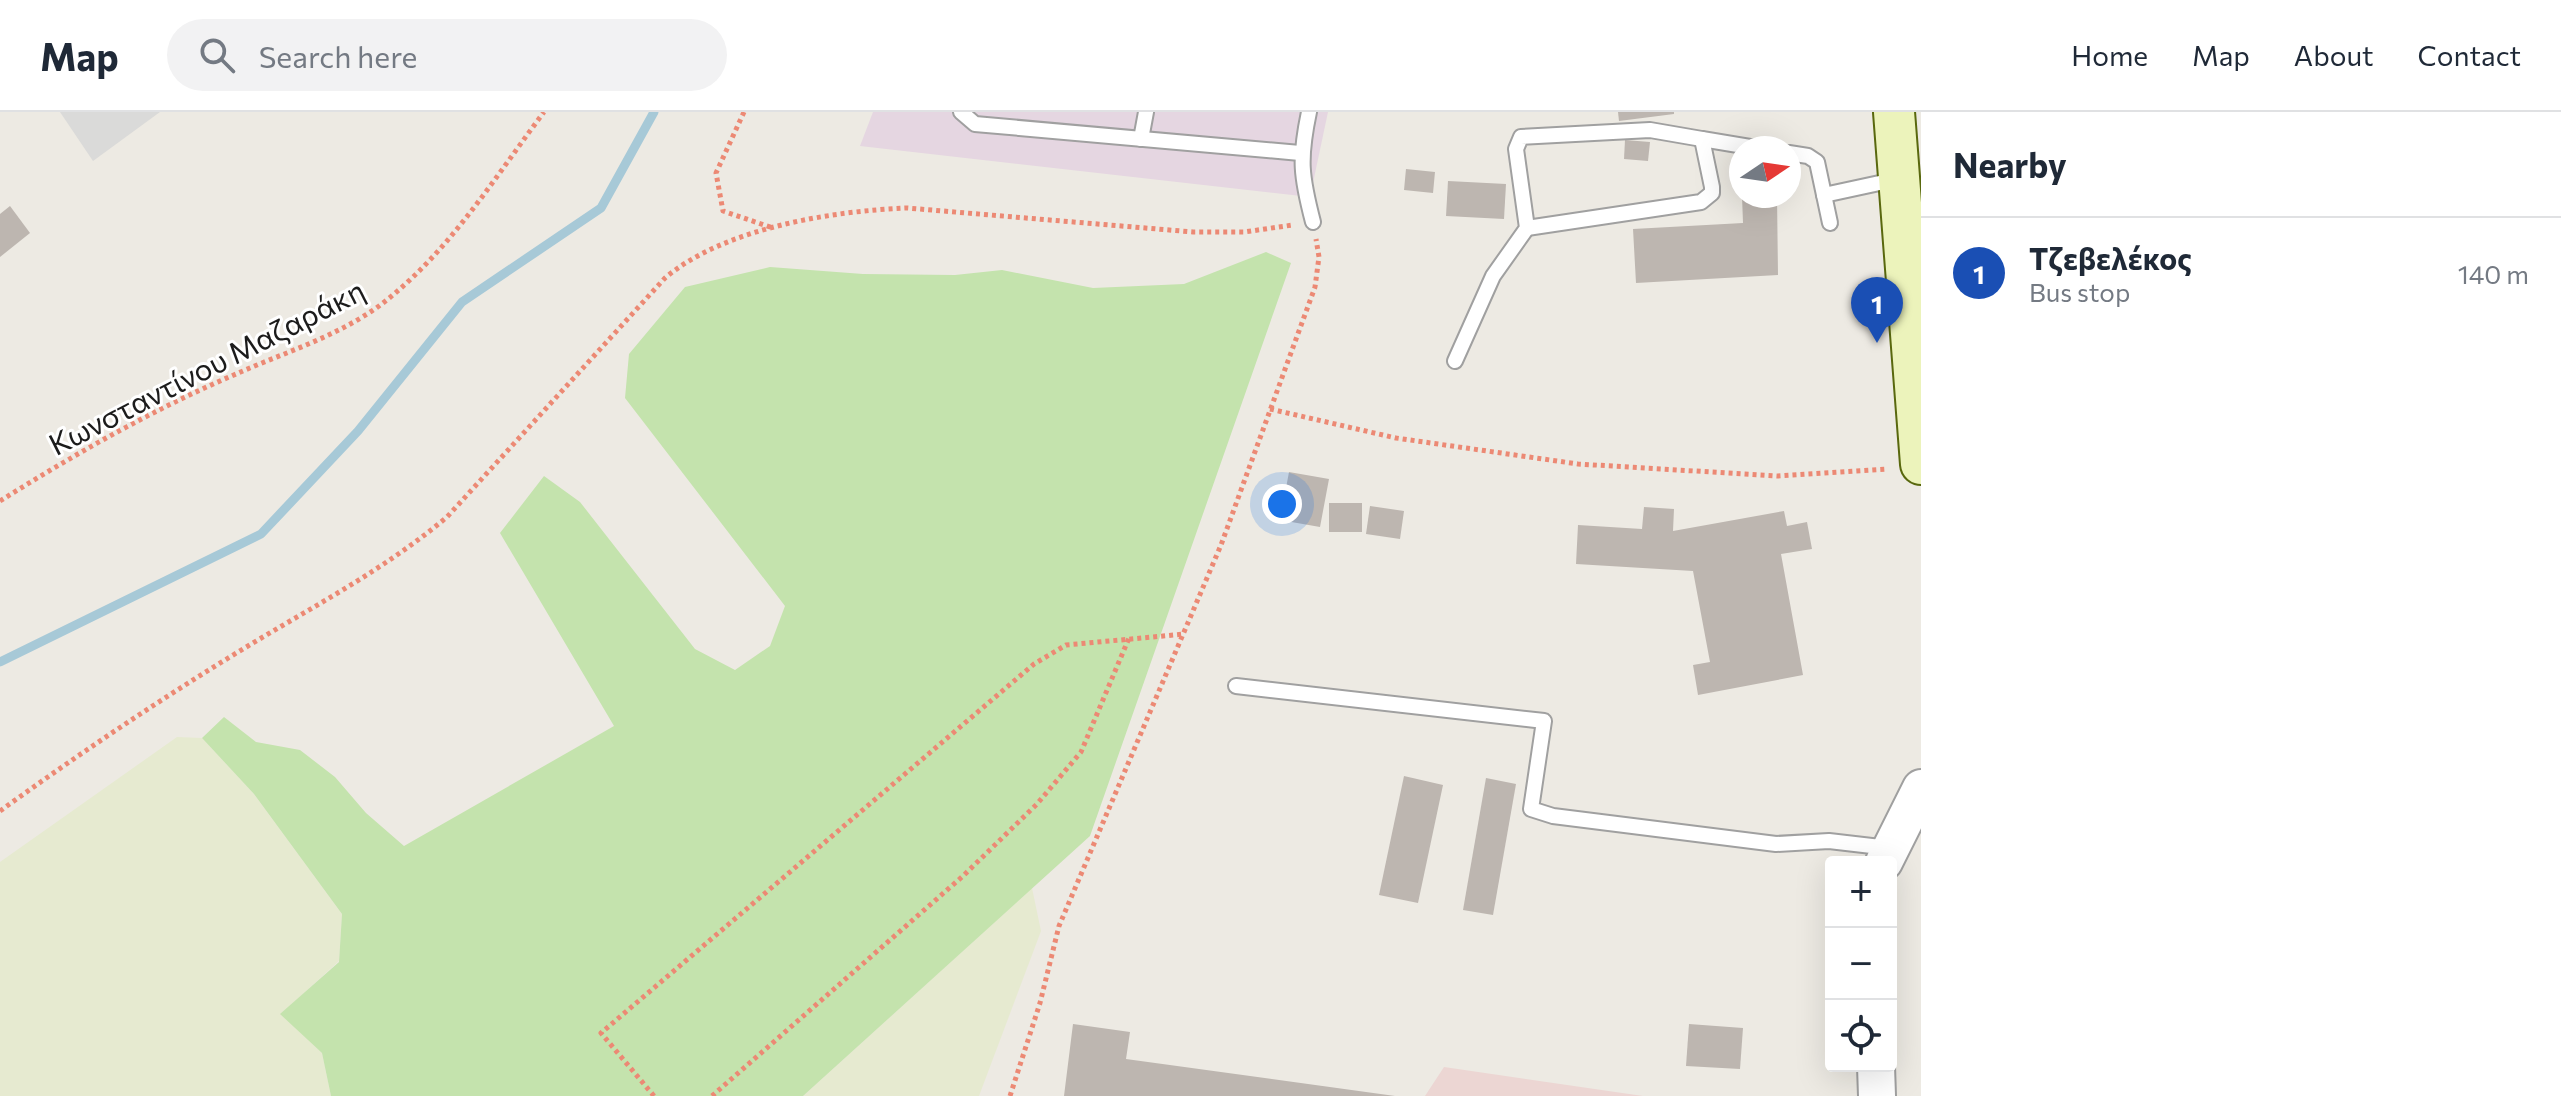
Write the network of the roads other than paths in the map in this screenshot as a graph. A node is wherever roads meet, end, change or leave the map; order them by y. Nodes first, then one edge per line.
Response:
1 (961, 112) edge
2 (1146, 112) edge
3 (1309, 112) edge
4 (1894, 112) edge
5 (1141, 139) junction
6 (1702, 139) junction
7 (1729, 144) edge
8 (1300, 153) junction
9 (1801, 155) edge
10 (1898, 179) junction
11 (1824, 195) junction
12 (1313, 222) road end
13 (1830, 223) dead end
14 (1527, 228) junction
15 (1455, 361) dead end
16 (1905, 466) edge
17 (1236, 686) dead end
18 (1921, 788) edge
19 (1887, 855) edge
20 (1876, 1072) edge
21 (1877, 1096) edge

1 - 5 lane
2 - 5 lane
3 - 8 lane
4 - 10 main road
5 - 8 lane
6 - 7 lane
6 - 14 lane
6 - 14 lane
8 - 12 lane
9 - 11 lane
10 - 11 lane
10 - 16 main road
11 - 13 lane
14 - 15 lane
17 - 19 lane
18 - 19 street
20 - 21 street

